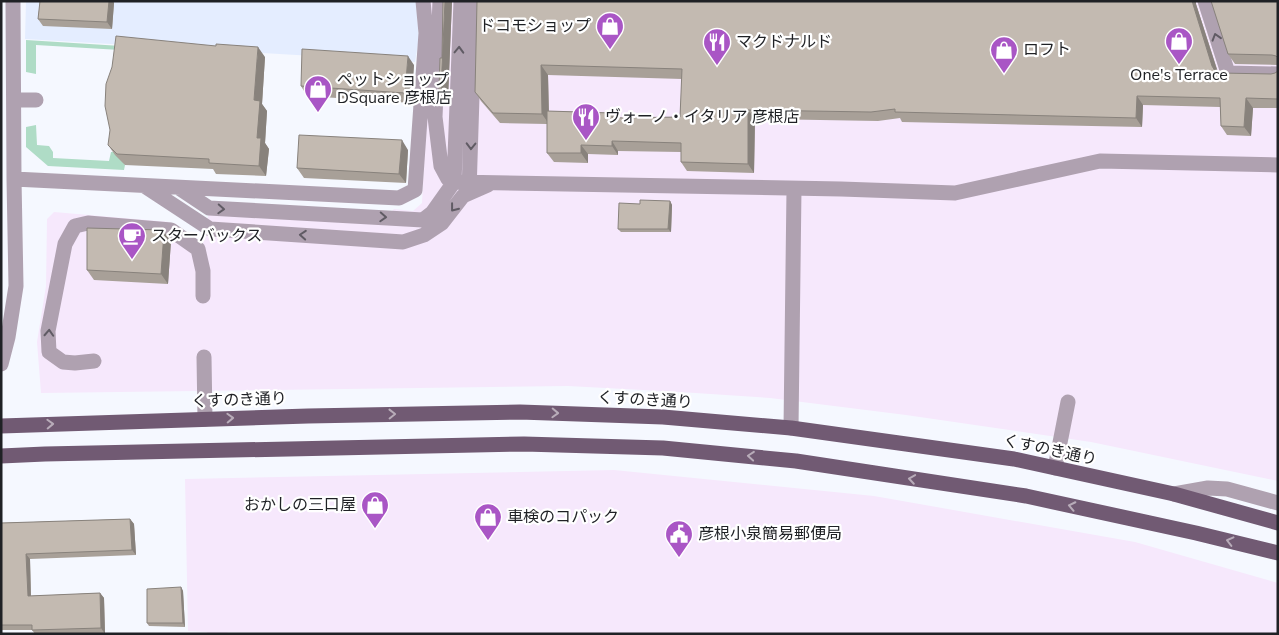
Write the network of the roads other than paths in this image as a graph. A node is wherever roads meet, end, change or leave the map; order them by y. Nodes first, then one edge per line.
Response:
1 (14, 1) edge
2 (423, 1) edge
3 (440, 1) edge
4 (461, 1) edge
5 (475, 1) edge
6 (1205, 1) edge
7 (1278, 74) edge
8 (464, 99) junction
9 (14, 100) junction
10 (36, 100) dead end
11 (1278, 165) edge
12 (14, 179) junction
13 (454, 182) junction
14 (145, 186) junction
15 (178, 188) junction
16 (470, 188) junction
17 (794, 189) junction
18 (203, 296) dead end
19 (204, 357) dead end
20 (94, 361) dead end
21 (1, 364) edge
22 (1068, 402) dead end
23 (204, 419) junction
24 (1, 426) edge
25 (791, 428) junction
26 (1, 456) edge
27 (1055, 468) junction
28 (1174, 494) junction
29 (1278, 503) edge
30 (1278, 523) edge
31 (1278, 553) edge

1 - 9 street
2 - 15 street
3 - 13 street
8 -> 4 street
5 - 8 street
7 -> 6 street
8 - 13 street
8 -> 16 street
9 - 10 street
9 - 12 street
11 - 17 street
12 - 14 street
12 - 21 street
15 -> 13 street
13 - 16 street
14 - 15 street
16 -> 14 street
16 - 17 street
17 - 25 street
20 -> 18 street
19 - 23 street
22 - 27 street
24 -> 23 main road, くすのき通り
23 -> 25 main road, くすのき通り
25 - 27 main road, くすのき通り
31 -> 26 main road
27 - 28 main road, くすのき通り
28 - 29 street
28 - 30 main road, くすのき通り

